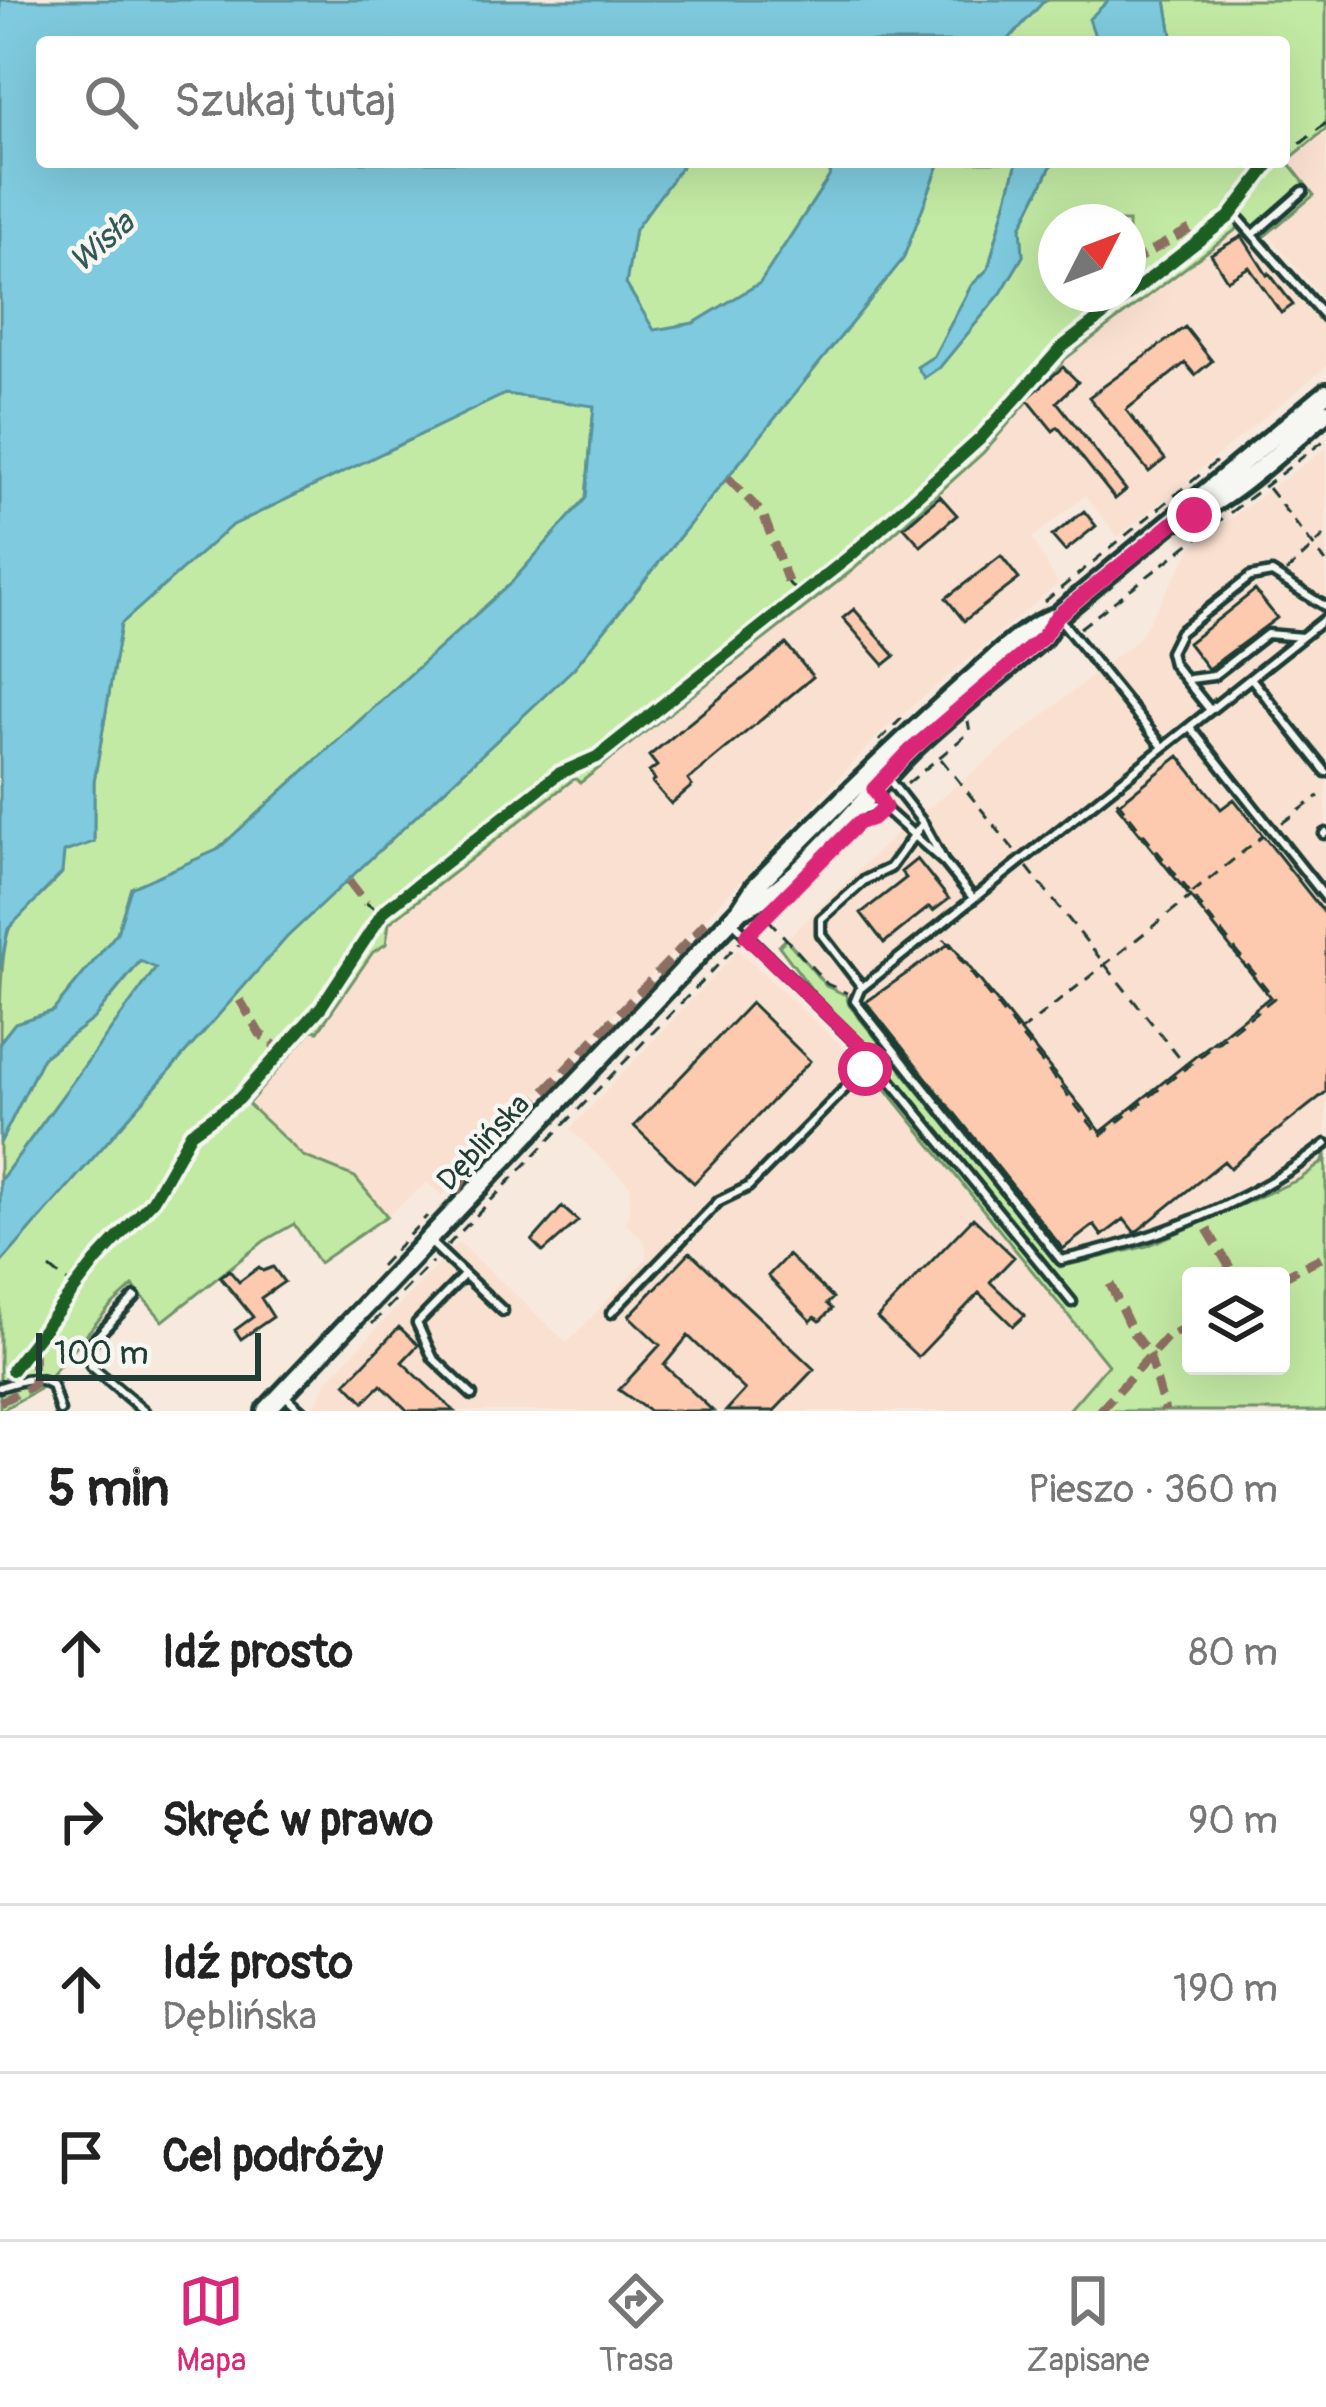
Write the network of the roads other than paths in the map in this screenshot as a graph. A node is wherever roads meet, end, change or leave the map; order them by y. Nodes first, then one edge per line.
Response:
1 (1303, 191) dead end
2 (1236, 214) road end
3 (1254, 234) junction
4 (1326, 318) edge
5 (1326, 393) edge
6 (1326, 412) edge
7 (1179, 518) junction
8 (1326, 607) edge
9 (1057, 616) junction
10 (1326, 618) edge
11 (1302, 637) junction
12 (1181, 674) junction
13 (1251, 677) junction
14 (1210, 710) junction
15 (1190, 726) junction
16 (1162, 748) junction
17 (1326, 772) edge
18 (875, 777) junction
19 (887, 811) junction
20 (847, 817) junction
21 (923, 823) junction
22 (911, 834) junction
23 (945, 863) junction
24 (973, 898) junction
25 (1326, 898) edge
26 (736, 915) junction
27 (862, 987) junction
28 (874, 1059) junction
29 (1326, 1144) edge
30 (434, 1246) junction
31 (464, 1275) junction
32 (135, 1297) dead end
33 (1072, 1302) dead end
34 (503, 1312) dead end
35 (611, 1313) dead end
36 (0, 1387) edge
37 (283, 1393) junction
38 (472, 1395) dead end
39 (60, 1411) edge
40 (143, 1411) edge
41 (266, 1411) edge
42 (302, 1411) edge

1 - 3 lane
2 - 3 lane
3 - 4 lane
5 - 7 main road, Dęblińska
6 - 7 main road, Dęblińska
7 - 9 main road, Dęblińska
8 - 12 lane
9 - 16 lane
9 - 18 main road, Dęblińska
10 - 11 lane
11 - 12 lane
11 - 13 lane
12 - 14 lane
13 - 14 lane
13 - 17 lane
14 - 15 lane
15 - 16 lane
15 - 25 lane
16 - 24 lane
18 - 19 lane
18 - 20 main road, Dęblińska
18 - 21 lane
18 - 26 main road, Dęblińska
19 - 20 lane
19 - 22 lane
20 - 26 main road, Dęblińska
21 - 22 lane
21 - 23 lane
22 - 23 lane
22 - 27 lane
23 - 24 lane
24 - 27 lane
26 - 28 lane
26 - 30 main road, Dęblińska
27 - 29 lane
28 - 33 lane
28 - 35 lane
30 - 31 lane
30 - 37 main road, Dęblińska
31 - 34 lane
31 - 38 lane
32 - 40 lane
36 - 39 lane
37 - 41 main road, Dęblińska
37 - 42 lane

